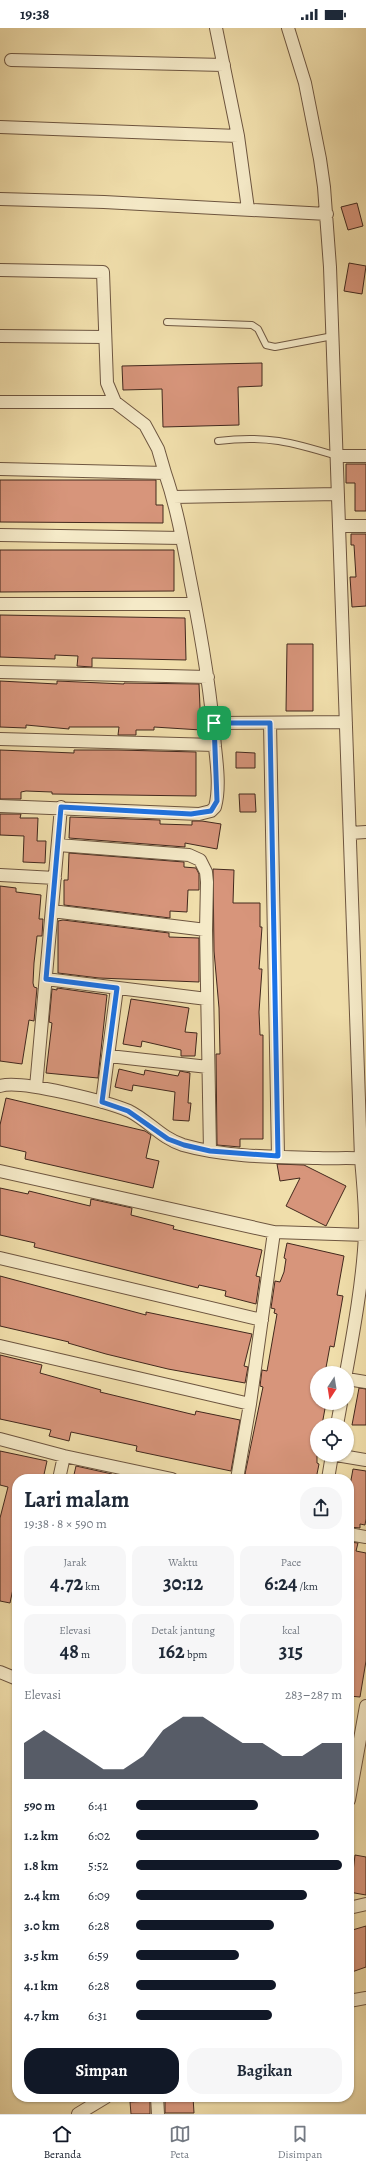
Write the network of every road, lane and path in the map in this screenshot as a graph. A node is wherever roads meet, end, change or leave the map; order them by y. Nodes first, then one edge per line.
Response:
1 (216, 28) edge
2 (288, 28) edge
3 (11, 60) dead end
4 (224, 65) junction
5 (0, 127) edge
6 (238, 136) junction
7 (0, 199) edge
8 (248, 209) junction
9 (327, 214) junction
10 (0, 270) edge
11 (167, 322) dead end
12 (0, 336) edge
13 (333, 336) junction
14 (104, 337) junction
15 (0, 402) edge
16 (115, 402) junction
17 (218, 441) dead end
18 (337, 456) junction
19 (366, 456) edge
20 (0, 469) edge
21 (165, 473) junction
22 (338, 494) junction
23 (173, 497) junction
24 (339, 526) junction
25 (366, 526) edge
26 (0, 535) edge
27 (182, 538) junction
28 (0, 604) edge
29 (195, 604) junction
30 (0, 672) edge
31 (208, 677) junction
32 (346, 722) junction
33 (214, 723) junction
34 (270, 723) junction
35 (0, 739) edge
36 (215, 745) junction
37 (0, 806) edge
38 (61, 807) junction
39 (366, 832) edge
40 (350, 833) junction
41 (58, 845) junction
42 (0, 876) edge
43 (55, 878) junction
44 (52, 911) junction
45 (206, 930) junction
46 (46, 979) junction
47 (117, 988) junction
48 (207, 999) junction
49 (109, 1056) junction
50 (208, 1067) junction
51 (362, 1078) edge
52 (0, 1086) edge
53 (36, 1088) junction
54 (102, 1102) junction
55 (210, 1151) junction
56 (278, 1156) junction
57 (364, 1159) edge
58 (0, 1171) edge
59 (274, 1232) junction
60 (365, 1235) edge
61 (0, 1258) edge
62 (361, 1305) edge
63 (262, 1320) junction
64 (0, 1346) edge
65 (348, 1366) edge
66 (354, 1380) edge
67 (366, 1382) edge
68 (250, 1404) junction
69 (0, 1439) edge
70 (64, 1456) junction
71 (354, 1458) edge
72 (366, 1460) edge
73 (331, 1462) edge
74 (60, 1474) edge
75 (141, 1474) edge
76 (238, 1474) edge
77 (329, 1474) edge
78 (354, 1535) edge
79 (366, 1537) edge
80 (0, 1672) edge
81 (12, 1675) edge
82 (366, 1706) edge
83 (354, 1772) edge
84 (366, 1904) edge
85 (354, 1907) edge
86 (366, 1998) edge
87 (354, 2000) edge
88 (98, 2102) edge
89 (157, 2102) edge
90 (78, 2114) edge
91 (158, 2114) edge

1 - 4 street
2 - 9 street
3 - 4 street
4 - 6 street
5 - 6 street
6 - 8 street
7 - 8 street
8 - 9 street
9 - 13 street
10 - 14 street
11 - 13 lane
12 - 14 street
13 - 18 street
14 - 16 street
15 - 16 street
16 - 21 street
17 - 18 lane
18 - 19 street
18 - 22 street
20 - 21 street
21 - 23 street
22 - 23 street
22 - 24 street
23 - 27 street
24 - 25 street
24 - 32 street
26 - 27 street
27 - 29 street
28 - 29 street
29 - 31 street
30 - 31 street
31 - 33 street
32 - 34 street
32 - 40 street
33 - 34 street
33 - 36 street
34 - 56 street
35 - 36 street
36 - 38 street
37 - 38 street
38 - 41 street
39 - 40 street
40 - 51 street
41 - 43 street
41 - 45 street
42 - 43 street
43 - 44 street
44 - 45 street
44 - 46 street
45 - 48 street
46 - 47 street
46 - 53 street
47 - 48 street
47 - 49 street
48 - 50 street
49 - 50 street
49 - 54 street
50 - 55 street
51 - 57 street
52 - 53 street
53 - 54 street
54 - 55 street
55 - 56 street
56 - 57 street
57 - 60 street
58 - 59 street
59 - 60 street
59 - 63 street
60 - 62 street
61 - 63 street
62 - 65 street
63 - 68 street
64 - 68 street
66 - 67 street
68 - 76 street
69 - 70 street
70 - 74 street
70 - 75 street
71 - 72 street
73 - 77 street
78 - 79 street
80 - 81 street
82 - 83 street
84 - 85 street
86 - 87 street
88 - 90 street
89 - 91 street

